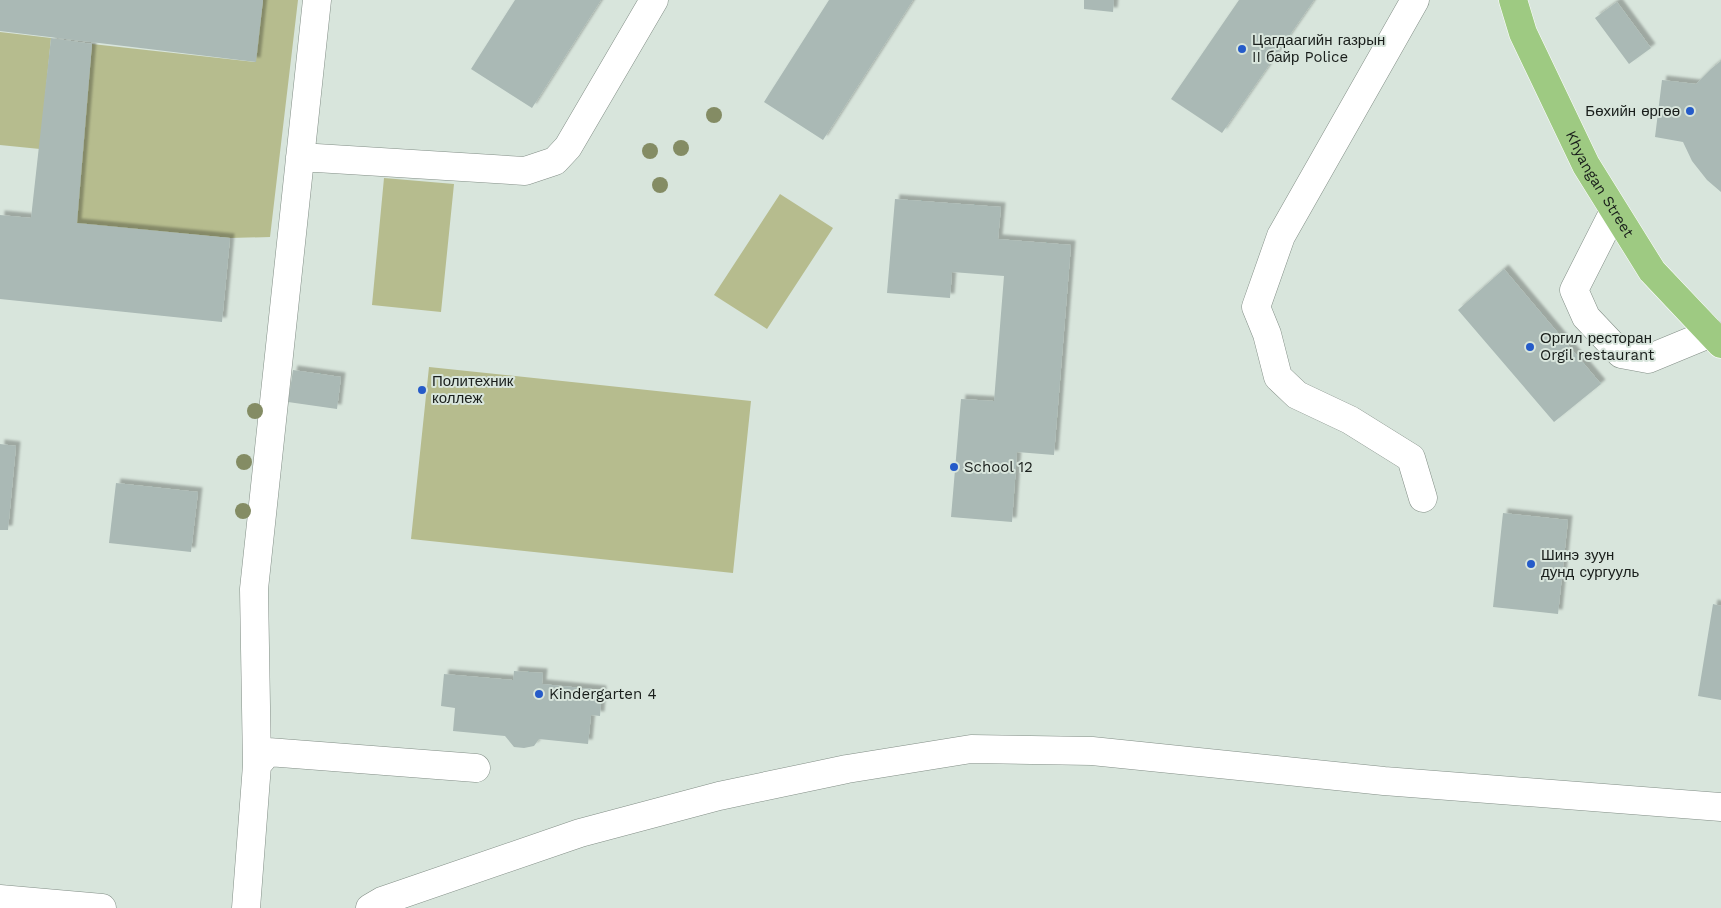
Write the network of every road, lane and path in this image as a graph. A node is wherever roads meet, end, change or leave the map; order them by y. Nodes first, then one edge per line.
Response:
1 (318, 0) edge
2 (654, 0) edge
3 (1415, 0) edge
4 (1513, 0) edge
5 (300, 157) junction
6 (1614, 211) junction
7 (1716, 339) edge
8 (1423, 498) dead end
9 (257, 765) junction
10 (476, 768) dead end
11 (1721, 807) edge
12 (0, 899) edge
13 (102, 908) edge
14 (246, 908) edge
15 (370, 908) edge

1 - 5 street
2 - 5 street
3 - 8 street
4 - 6 main road, Khyangan Street
5 - 9 street
6 - 7 main road, Khyangan Street
6 - 7 street
9 - 10 street
9 - 14 street
11 - 15 street
12 - 13 street

